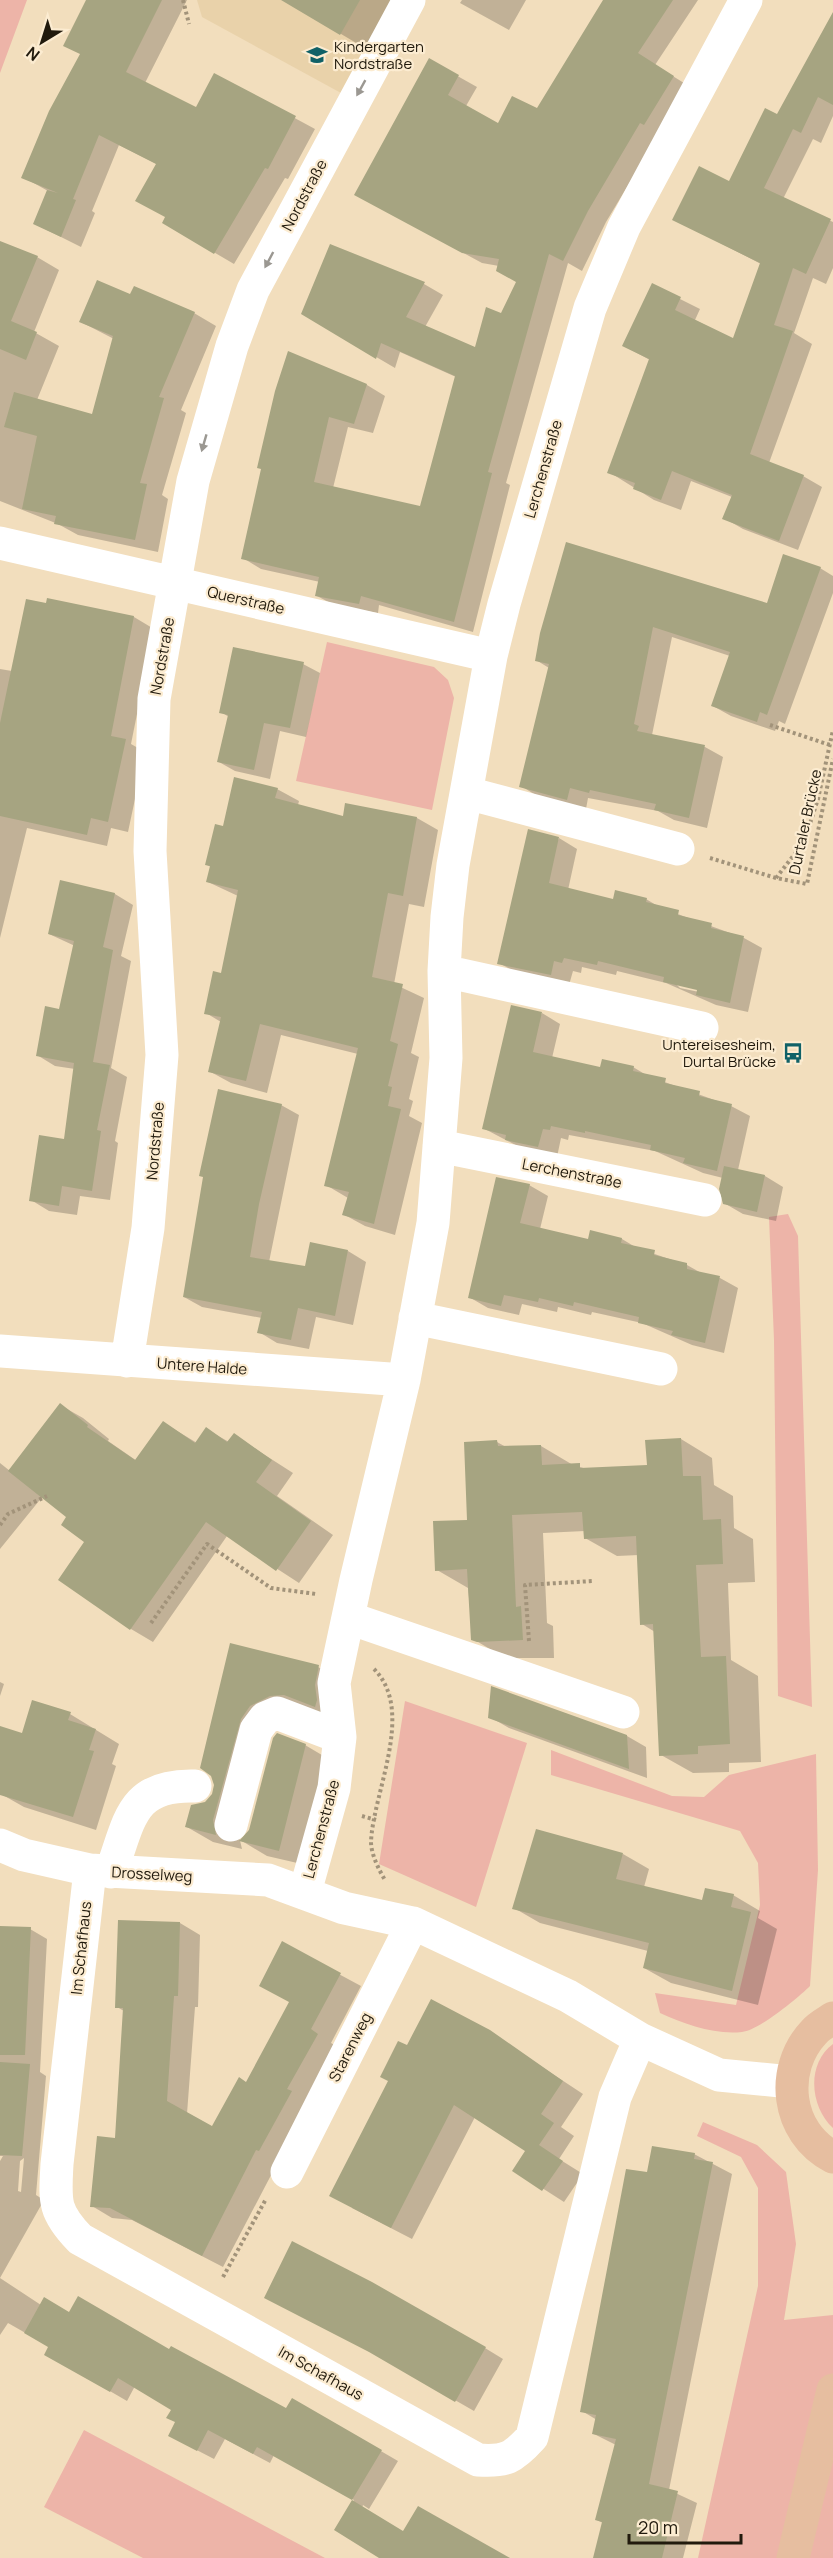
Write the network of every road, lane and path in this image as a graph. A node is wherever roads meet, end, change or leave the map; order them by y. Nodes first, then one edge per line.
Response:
1 (183, 0) edge
2 (409, 0) edge
3 (746, 0) edge
4 (189, 24) dead end
5 (0, 543) edge
6 (174, 583) junction
7 (491, 656) junction
8 (770, 725) dead end
9 (833, 730) edge
10 (830, 745) junction
11 (833, 759) edge
12 (467, 793) junction
13 (678, 849) joint
14 (776, 878) junction
15 (444, 971) junction
16 (702, 1028) dead end
17 (439, 1146) junction
18 (705, 1200) dead end
19 (415, 1318) junction
20 (0, 1351) edge
21 (127, 1361) junction
22 (661, 1369) dead end
23 (404, 1380) junction
24 (47, 1496) dead end
25 (0, 1525) edge
26 (593, 1581) dead end
27 (348, 1619) junction
28 (151, 1623) dead end
29 (533, 1681) junction
30 (622, 1712) dead end
31 (340, 1737) junction
32 (195, 1786) dead end
33 (231, 1825) dead end
34 (0, 1845) edge
35 (100, 1871) junction
36 (305, 1892) junction
37 (413, 1923) junction
38 (833, 2018) edge
39 (640, 2039) junction
40 (791, 2082) junction
41 (833, 2157) edge
42 (287, 2172) joint
43 (205, 2309) junction
44 (833, 2390) edge
45 (793, 2558) edge

1 - 4 path
2 -> 6 street, Nordstraße
3 - 7 street, Lerchenstraße
5 - 6 street, Querstraße
6 - 7 street, Querstraße
6 - 21 street, Nordstraße
7 - 12 street, Lerchenstraße
8 - 10 path
9 - 10 path
10 - 14 path
11 - 14 path, Durtaler Brücke
12 - 13 street
12 - 15 street, Lerchenstraße
13 - 14 path
15 - 16 street
15 - 17 street, Lerchenstraße
17 - 18 street, Lerchenstraße
17 - 19 street, Lerchenstraße
19 - 22 street
19 - 23 street, Lerchenstraße
20 - 21 street, Untere Halde
21 - 23 street, Untere Halde
23 - 27 street, Lerchenstraße
24 - 25 path
26 - 29 path
27 - 28 path
27 - 29 street
27 - 31 street, Lerchenstraße
27 - 37 path
29 - 30 street
31 - 33 street
31 - 36 street, Lerchenstraße
32 - 35 street, Im Schafhaus
34 - 35 street, Drosselweg
35 - 36 street, Drosselweg
35 - 43 street, Im Schafhaus
36 - 37 street, Lerchenstraße
37 - 39 street, Lerchenstraße
37 - 42 street, Starenweg
38 - 40 main road
39 - 40 street, Lerchenstraße
39 - 43 street, Im Schafhaus
40 - 41 main road
42 - 43 path
44 - 45 main road

